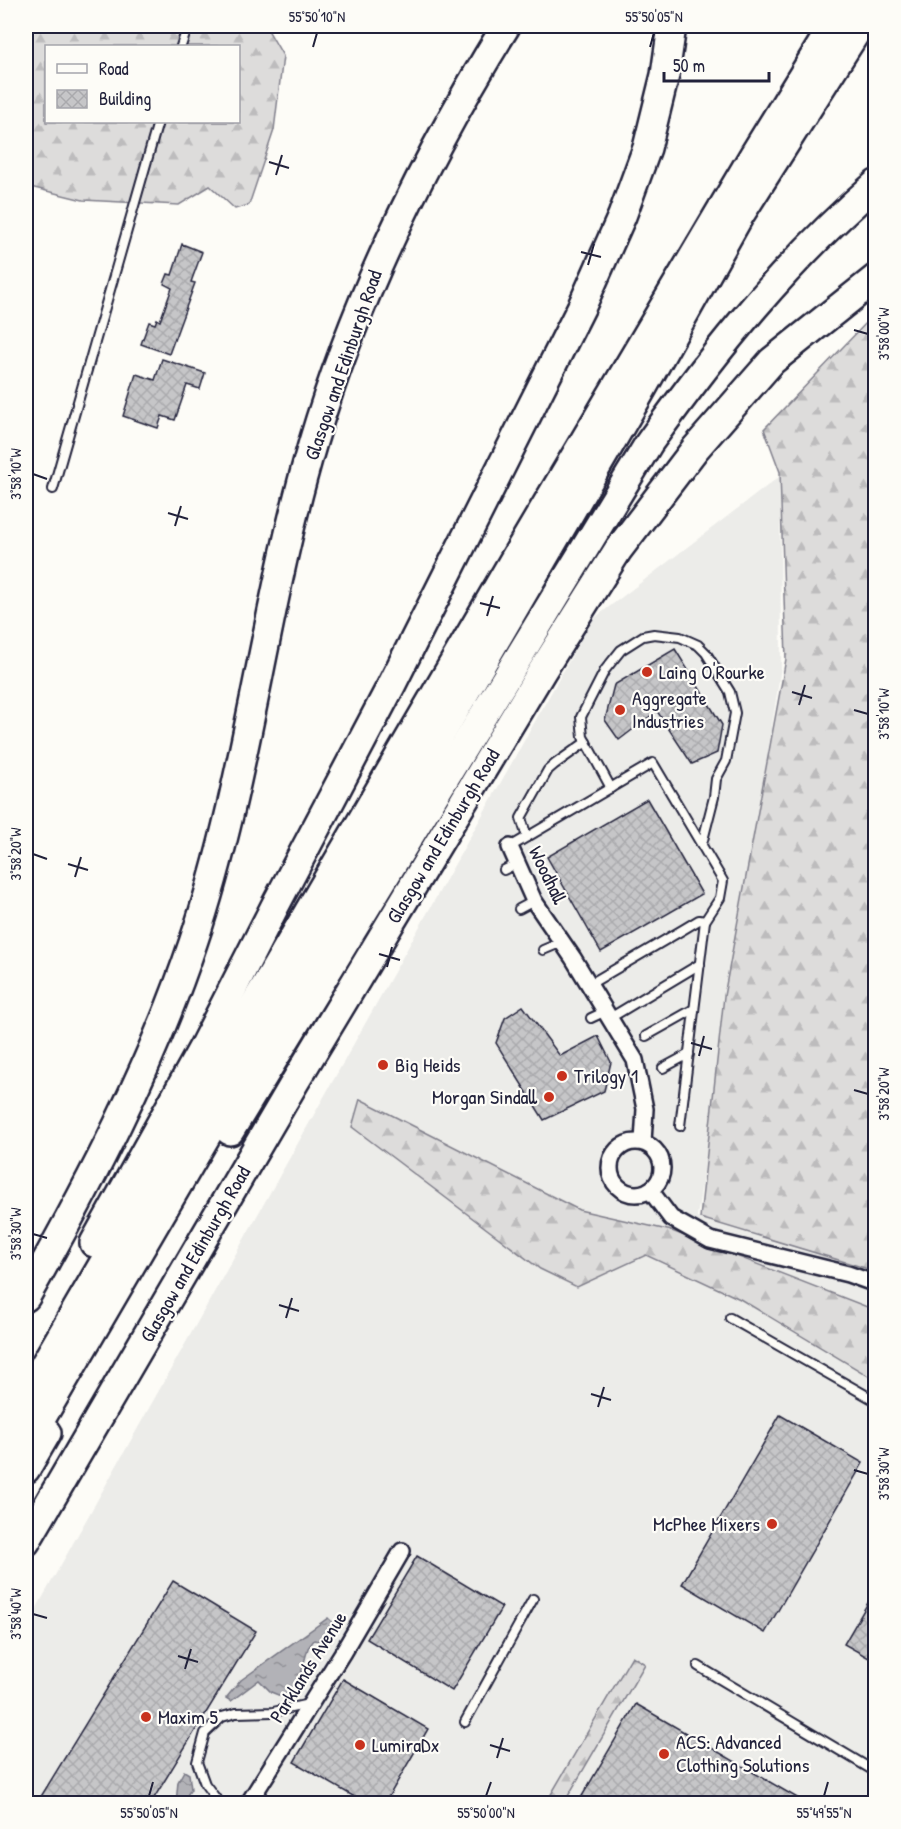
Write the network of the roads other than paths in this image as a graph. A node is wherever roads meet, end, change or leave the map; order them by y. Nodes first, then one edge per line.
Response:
1 (188, 26) edge
2 (506, 26) edge
3 (672, 26) edge
4 (833, 26) edge
5 (860, 26) edge
6 (181, 45) edge
7 (158, 123) edge
8 (876, 184) edge
9 (876, 278) edge
10 (630, 475) junction
11 (53, 489) dead end
12 (586, 742) junction
13 (611, 788) junction
14 (379, 837) junction
15 (526, 837) junction
16 (702, 844) junction
17 (510, 846) joint
18 (518, 863) junction
19 (504, 870) dead end
20 (534, 901) junction
21 (519, 909) dead end
22 (705, 921) junction
23 (562, 942) junction
24 (543, 950) dead end
25 (700, 964) junction
26 (590, 984) junction
27 (694, 1009) junction
28 (608, 1015) junction
29 (591, 1018) dead end
30 (646, 1036) dead end
31 (689, 1054) junction
32 (663, 1068) dead end
33 (681, 1126) dead end
34 (643, 1142) junction
35 (650, 1190) junction
36 (876, 1284) edge
37 (26, 1297) edge
38 (730, 1318) dead end
39 (26, 1365) edge
40 (26, 1396) edge
41 (876, 1401) edge
42 (26, 1445) edge
43 (26, 1468) edge
44 (26, 1542) edge
45 (402, 1551) dead end
46 (533, 1599) dead end
47 (698, 1666) dead end
48 (309, 1704) junction
49 (465, 1722) dead end
50 (876, 1772) edge
51 (220, 1803) edge
52 (248, 1803) edge

1 - 6 lane
2 - 37 highway, Glasgow and Edinburgh Road
3 - 39 highway
4 - 40 highway
5 - 14 highway
7 - 11 lane
8 - 10 highway
9 - 44 highway, Glasgow and Edinburgh Road
10 - 14 highway
10 - 43 highway
12 - 13 lane
12 - 15 lane
12 - 16 lane
13 - 15 lane, Woodhall
13 - 16 lane, Woodhall
14 - 42 highway
15 - 17 lane, Woodhall
16 - 22 lane, Woodhall
17 - 18 street, Woodhall
18 - 19 lane
18 - 20 street, Woodhall
20 - 21 lane
20 - 23 street, Woodhall
22 - 25 lane
22 - 26 lane
23 - 24 lane
23 - 26 street, Woodhall
25 - 27 lane
25 - 28 lane
26 - 28 street, Woodhall
27 - 30 lane
27 - 31 lane
28 - 29 lane
28 - 34 street, Woodhall
31 - 32 lane
31 - 33 lane
34 - 35 street
34 - 35 street
35 - 36 street
38 - 41 lane
45 - 48 street, Parklands Avenue
46 - 49 lane
47 - 50 lane
48 - 51 lane
48 - 52 street, Parklands Avenue

